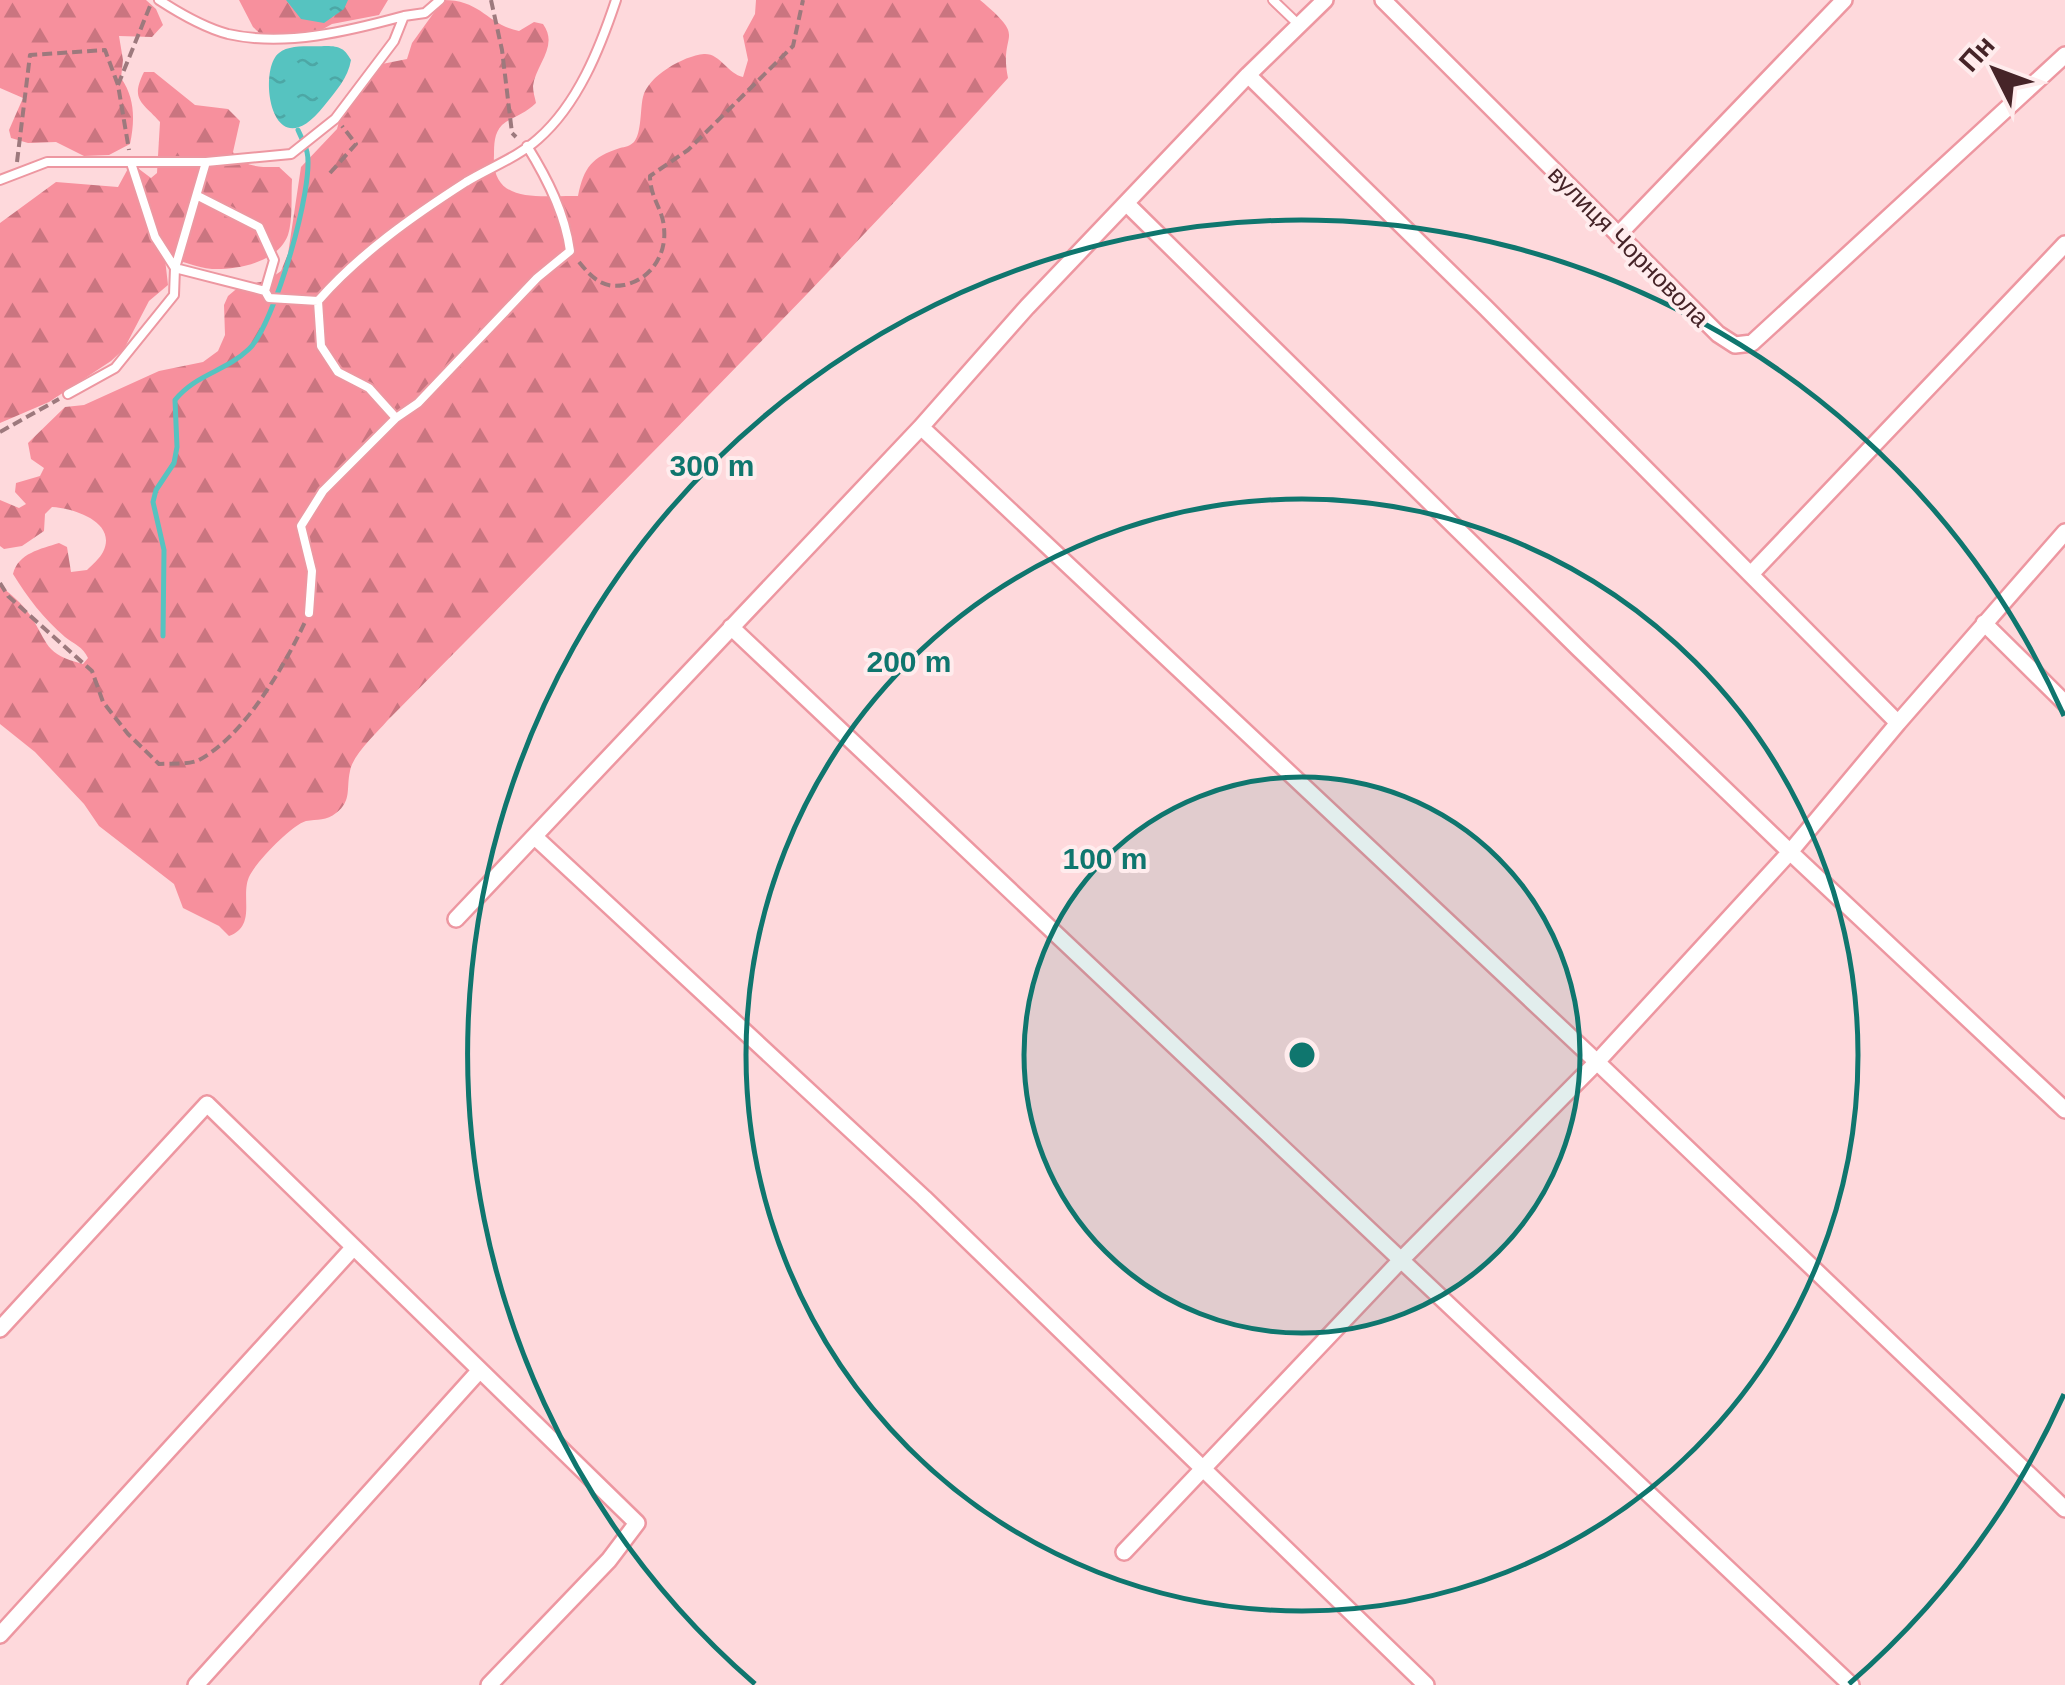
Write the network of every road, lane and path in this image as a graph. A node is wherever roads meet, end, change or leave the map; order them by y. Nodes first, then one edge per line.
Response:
1 (155, 0) edge
2 (440, 0) edge
3 (491, 0) edge
4 (616, 0) edge
5 (802, 0) edge
6 (1272, 0) edge
7 (1325, 0) edge
8 (1383, 0) edge
9 (1844, 0) edge
10 (404, 16) junction
11 (1299, 25) junction
12 (2065, 55) edge
13 (1248, 75) junction
14 (118, 84) junction
15 (336, 119) junction
16 (527, 146) junction
17 (206, 162) junction
18 (132, 163) junction
19 (16, 172) junction
20 (330, 173) dead end
21 (0, 180) edge
22 (198, 196) junction
23 (1127, 204) junction
24 (1618, 235) junction
25 (2065, 244) edge
26 (570, 250) junction
27 (175, 268) junction
28 (267, 294) junction
29 (318, 302) junction
30 (68, 394) joint
31 (396, 418) junction
32 (922, 427) junction
33 (0, 432) edge
34 (2065, 532) edge
35 (1751, 574) junction
36 (0, 583) edge
37 (309, 613) joint
38 (1984, 623) junction
39 (731, 626) junction
40 (2065, 703) edge
41 (1898, 723) junction
42 (534, 837) junction
43 (1790, 852) junction
44 (456, 919) dead end
45 (1597, 1062) junction
46 (2065, 1110) edge
47 (353, 1248) junction
48 (1400, 1261) junction
49 (0, 1329) edge
50 (480, 1370) junction
51 (1204, 1469) junction
52 (2065, 1508) edge
53 (1124, 1552) dead end
54 (0, 1635) edge
55 (196, 1685) edge
56 (489, 1685) edge
57 (1426, 1685) edge
58 (1852, 1685) edge

1 - 10 lane
1 - 14 path
2 - 10 lane
3 - 16 path
4 - 16 lane
5 - 26 path
6 - 11 lane
7 - 11 street
8 - 24 street, вулиця Чорновола
9 - 24 street
10 - 15 lane
11 - 13 street
12 - 24 street, вулиця Чорновола
13 - 23 street
13 - 35 street
14 - 18 path
14 - 19 path
15 - 17 lane
15 - 20 path
16 - 26 lane
16 - 29 lane
17 - 18 lane
17 - 22 lane
18 - 19 lane
18 - 27 lane
19 - 21 lane
22 - 27 lane
22 - 28 lane
23 - 32 street
23 - 43 street
25 - 35 street
26 - 31 lane
27 - 28 lane
27 - 30 lane
28 - 29 lane
29 - 31 lane
30 - 33 path
31 - 37 lane
32 - 39 street
32 - 45 street
34 - 38 street
35 - 41 street
36 - 37 path
38 - 40 street
38 - 41 street
39 - 42 street
39 - 48 street
41 - 43 street
42 - 44 street
42 - 51 street
43 - 45 street
43 - 46 street
45 - 48 street
45 - 52 street
47 - 49 street
47 - 50 street
47 - 54 street
48 - 51 street
48 - 58 street
50 - 55 street
50 - 56 street
51 - 53 street
51 - 57 street

